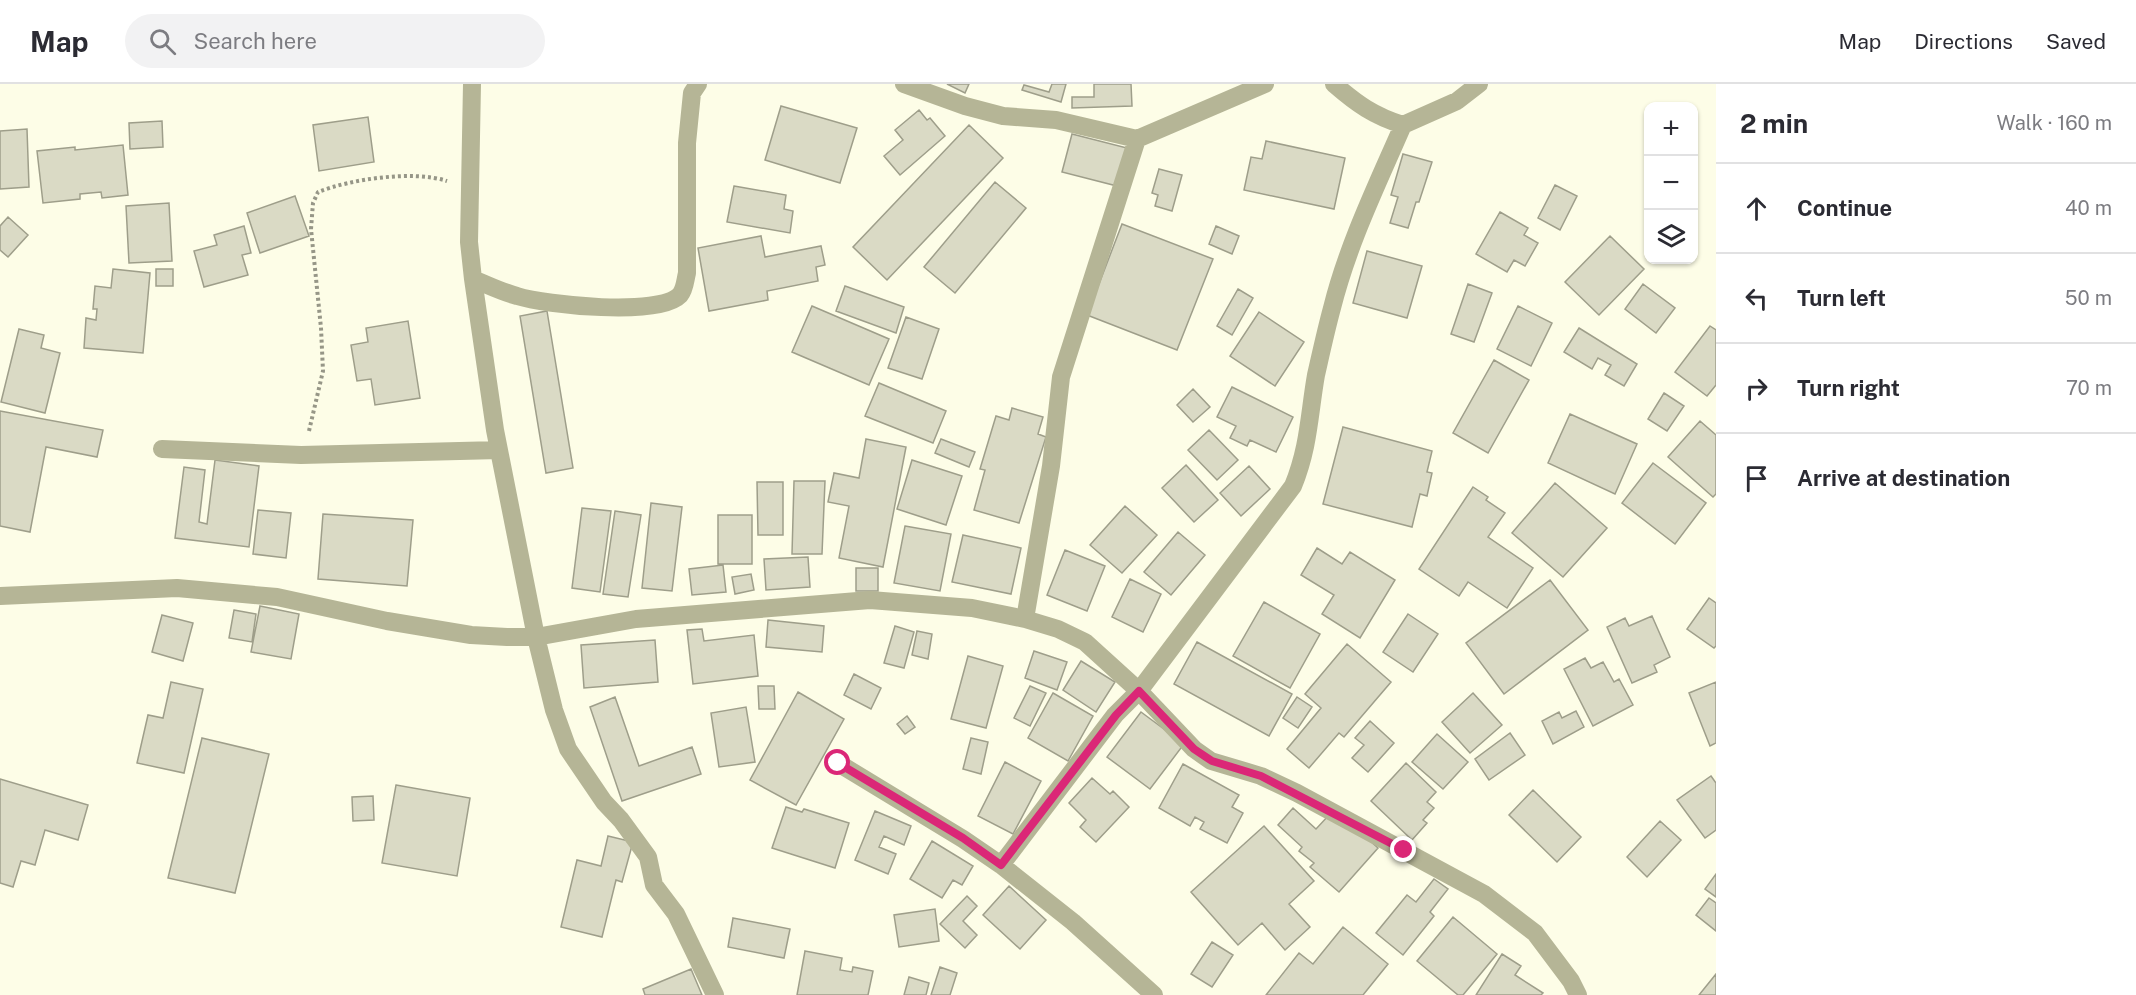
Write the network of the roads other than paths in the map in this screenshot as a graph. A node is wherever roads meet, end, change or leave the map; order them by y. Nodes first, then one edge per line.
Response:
1 (472, 84) edge
2 (698, 84) edge
3 (904, 84) edge
4 (1265, 84) edge
5 (1334, 84) edge
6 (1479, 84) edge
7 (1403, 125) junction
8 (1137, 139) junction
9 (474, 279) junction
10 (162, 449) dead end
11 (500, 450) junction
12 (0, 596) edge
13 (1025, 619) junction
14 (536, 637) junction
15 (1139, 691) junction
16 (838, 763) dead end
17 (1001, 865) junction
18 (715, 995) edge
19 (1154, 995) edge
20 (1578, 995) edge

1 - 9 street
2 - 9 street
3 - 8 street
4 - 8 street
5 - 7 street
6 - 7 street
7 - 15 street
8 - 13 street
9 - 11 street
10 - 11 street
11 - 14 street
12 - 14 street
13 - 14 street
13 - 15 street
14 - 18 street
15 - 17 street
15 - 20 street
16 - 17 street
17 - 19 street

